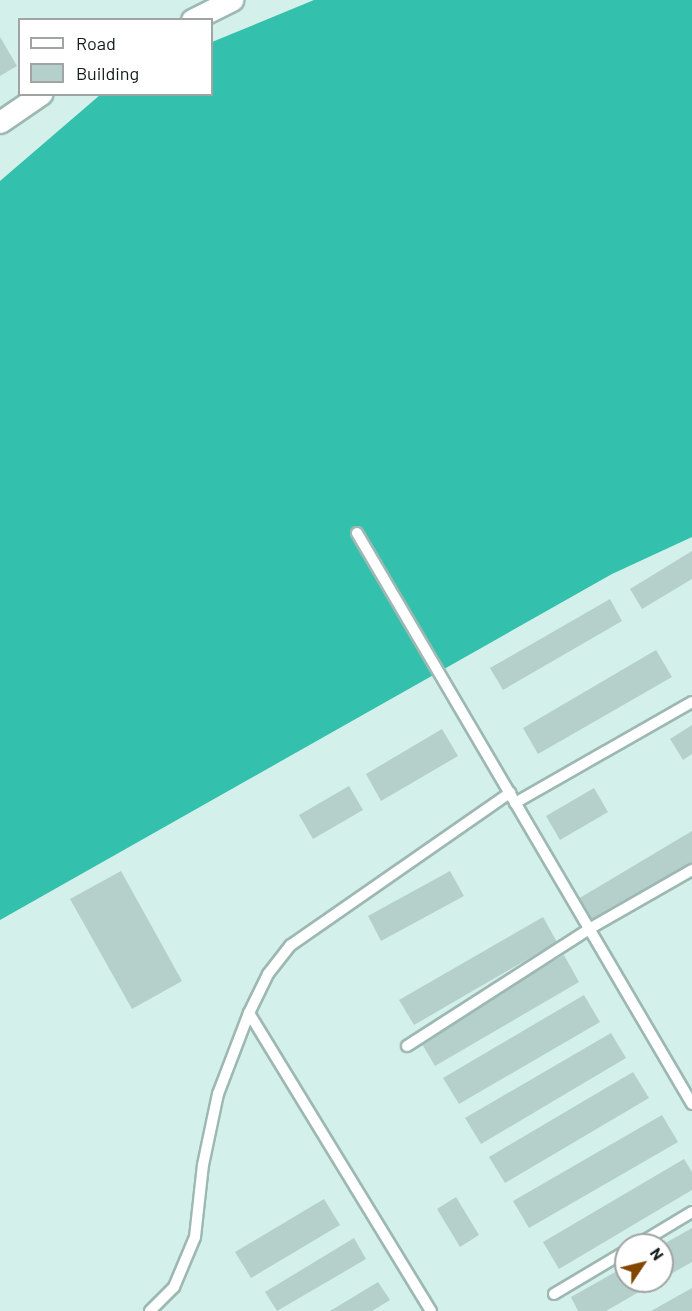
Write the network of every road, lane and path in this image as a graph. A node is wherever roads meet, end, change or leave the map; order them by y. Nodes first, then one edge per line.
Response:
1 (232, 0) edge
2 (196, 18) edge
3 (38, 96) edge
4 (0, 122) edge
5 (357, 533) dead end
6 (692, 702) edge
7 (512, 798) junction
8 (692, 870) edge
9 (589, 929) junction
10 (249, 1013) junction
11 (407, 1046) dead end
12 (692, 1104) edge
13 (692, 1212) edge
14 (657, 1233) edge
15 (614, 1258) edge
16 (554, 1294) dead end
17 (150, 1311) edge
18 (431, 1311) edge

1 - 2 street
3 - 4 street
5 - 7 lane
6 - 7 lane
7 - 9 lane
7 - 10 lane
8 - 9 lane
9 - 11 lane
9 - 12 lane
10 - 17 lane
10 - 18 lane
13 - 14 lane
15 - 16 lane

